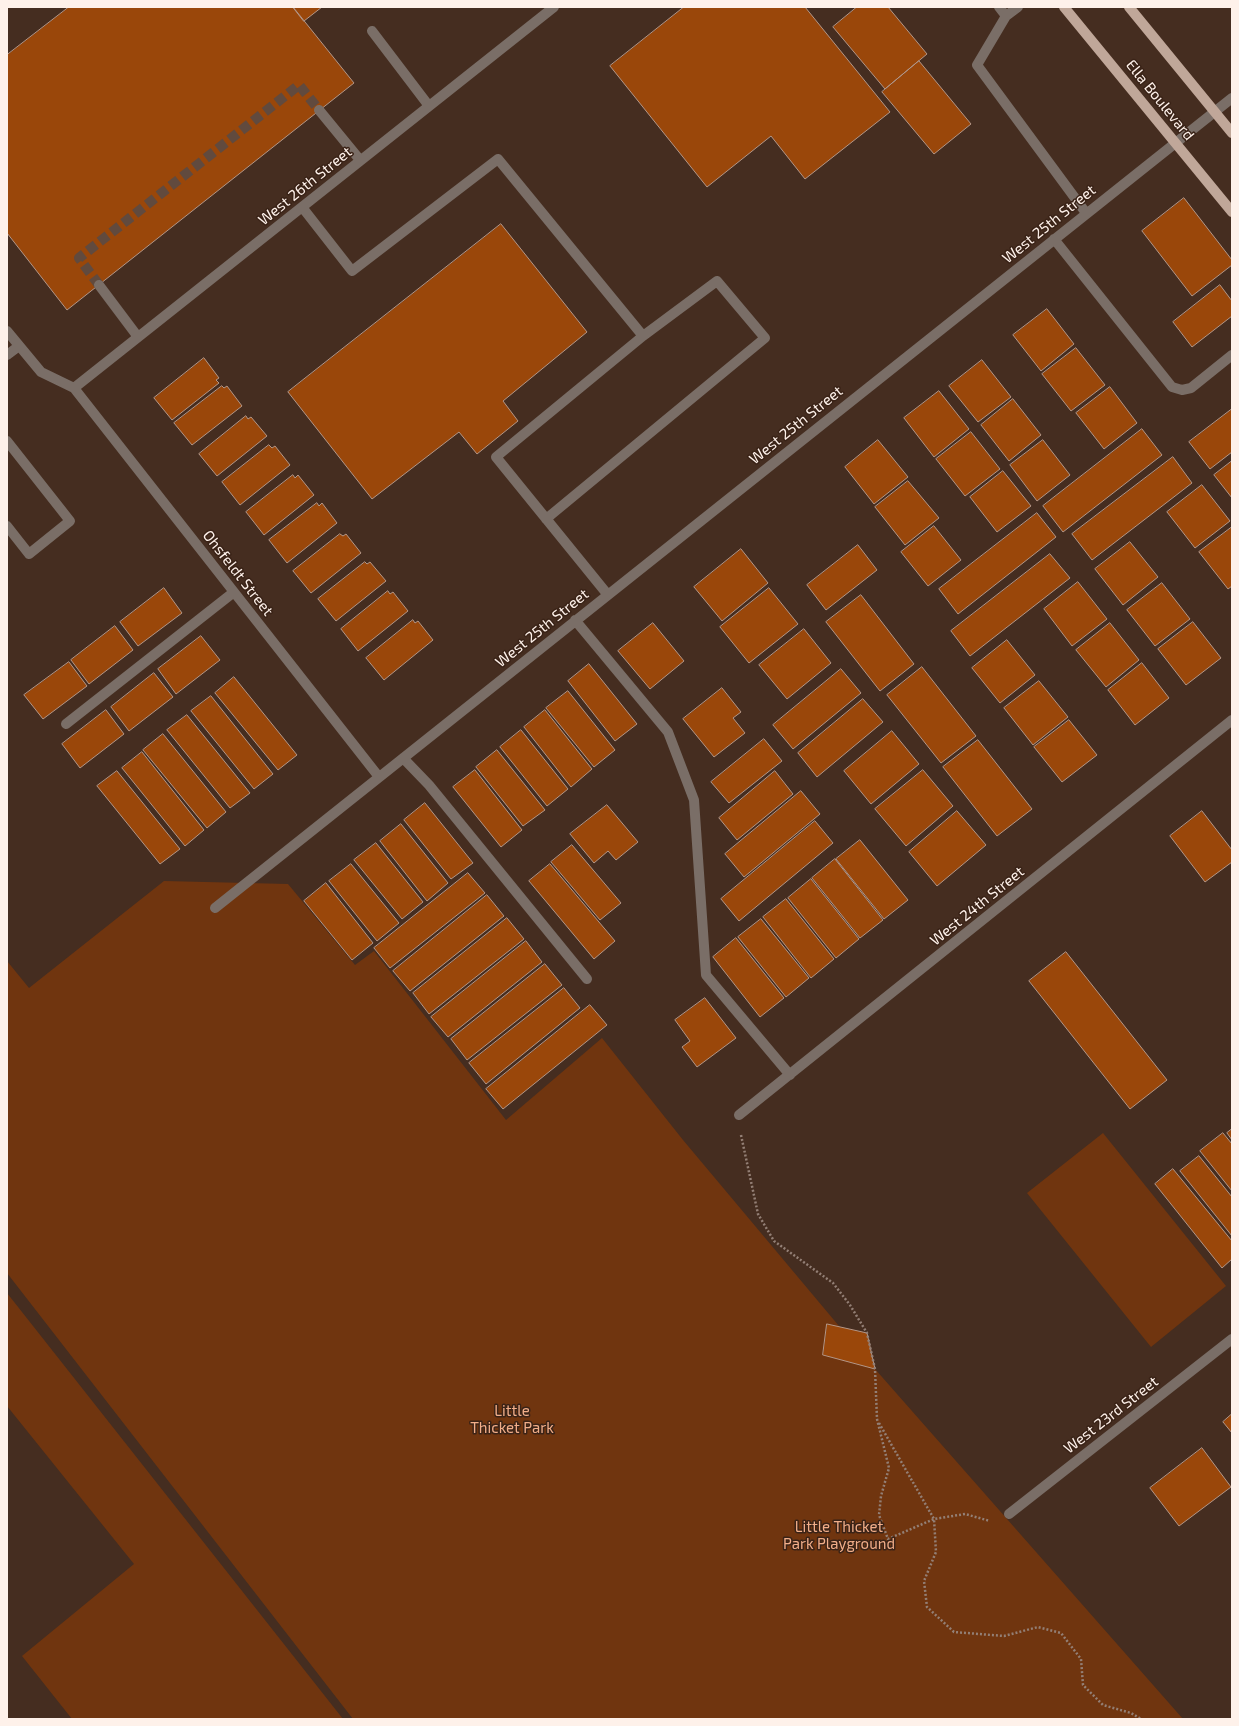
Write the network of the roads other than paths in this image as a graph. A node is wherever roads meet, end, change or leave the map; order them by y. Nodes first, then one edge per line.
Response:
1 (554, 7) edge
2 (999, 7) edge
3 (1018, 7) edge
4 (1064, 7) edge
5 (1129, 7) edge
6 (1006, 16) junction
7 (372, 32) dead end
8 (1232, 98) edge
9 (429, 106) junction
10 (319, 110) tunnel mouth
11 (1214, 111) junction
12 (1232, 133) edge
13 (1175, 142) junction
14 (360, 160) junction
15 (302, 207) junction
16 (1232, 212) edge
17 (1086, 213) junction
18 (1054, 239) junction
19 (99, 284) tunnel mouth
20 (7, 331) edge
21 (643, 336) junction
22 (138, 337) junction
23 (19, 346) junction
24 (7, 355) edge
25 (1232, 355) edge
26 (74, 388) junction
27 (7, 441) edge
28 (546, 519) junction
29 (7, 526) edge
30 (234, 592) junction
31 (608, 595) junction
32 (575, 620) junction
33 (1232, 720) edge
34 (66, 724) dead end
35 (403, 758) junction
36 (379, 777) junction
37 (215, 908) dead end
38 (587, 979) dead end
39 (790, 1075) junction
40 (740, 1115) road end
41 (1232, 1339) edge
42 (1009, 1514) road end

1 - 9 street, West 26th Street
2 - 6 street
3 - 6 street
4 - 13 main road, Ella Boulevard
5 - 11 main road
6 - 17 street
7 - 9 street
8 - 11 street, West 25th Street
9 - 14 street, West 26th Street
10 - 14 street
11 - 12 main road
11 - 13 street, West 25th Street
13 - 16 main road, Ella Boulevard
13 - 17 street, West 25th Street
14 - 15 street, West 26th Street
15 - 21 street
15 - 22 street, West 26th Street
17 - 18 street, West 25th Street
18 - 25 street
18 - 31 street, West 25th Street
19 - 22 street
20 - 23 street
21 - 28 street
21 - 28 street
22 - 26 street, West 26th Street
23 - 24 street
23 - 26 street
26 - 30 street, Ohsfeldt Street
27 - 29 street
28 - 31 street
30 - 34 street
30 - 36 street, Ohsfeldt Street
31 - 32 street, West 25th Street
32 - 35 street, West 25th Street
32 - 39 street
33 - 39 street, West 24th Street
35 - 36 street, West 25th Street
35 - 38 street
36 - 37 street, West 25th Street
39 - 40 street, West 24th Street
41 - 42 street, West 23rd Street

